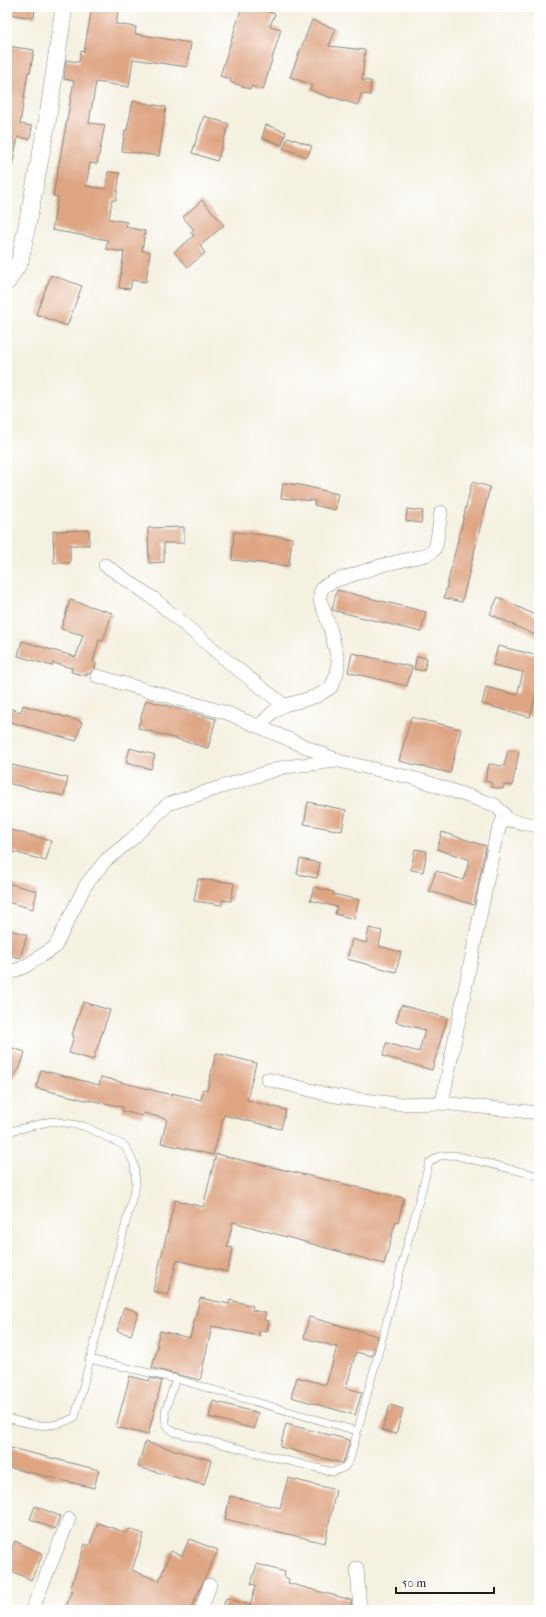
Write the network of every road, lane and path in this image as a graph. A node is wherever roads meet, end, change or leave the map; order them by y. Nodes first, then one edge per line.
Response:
1 (64, 7) edge
2 (7, 282) edge
3 (441, 512) dead end
4 (105, 565) dead end
5 (97, 676) dead end
6 (284, 705) junction
7 (259, 726) junction
8 (339, 761) junction
9 (503, 820) junction
10 (539, 826) edge
11 (7, 974) edge
12 (268, 1079) dead end
13 (442, 1103) junction
14 (539, 1113) edge
15 (7, 1132) edge
16 (539, 1176) edge
17 (89, 1358) junction
18 (176, 1379) junction
19 (7, 1418) edge
20 (357, 1431) junction
21 (69, 1519) dead end
22 (357, 1568) dead end
23 (210, 1585) dead end
24 (32, 1610) edge
25 (201, 1610) edge
26 (360, 1610) edge

1 - 2 street
3 - 6 street
4 - 6 street
5 - 7 street
6 - 7 street
7 - 8 street
8 - 9 street
8 - 11 street
9 - 10 street
9 - 13 street
12 - 13 street
13 - 14 street
15 - 17 lane
16 - 20 lane
17 - 18 lane
17 - 19 lane
18 - 20 lane
18 - 20 lane
21 - 24 street
22 - 26 street
23 - 25 street

